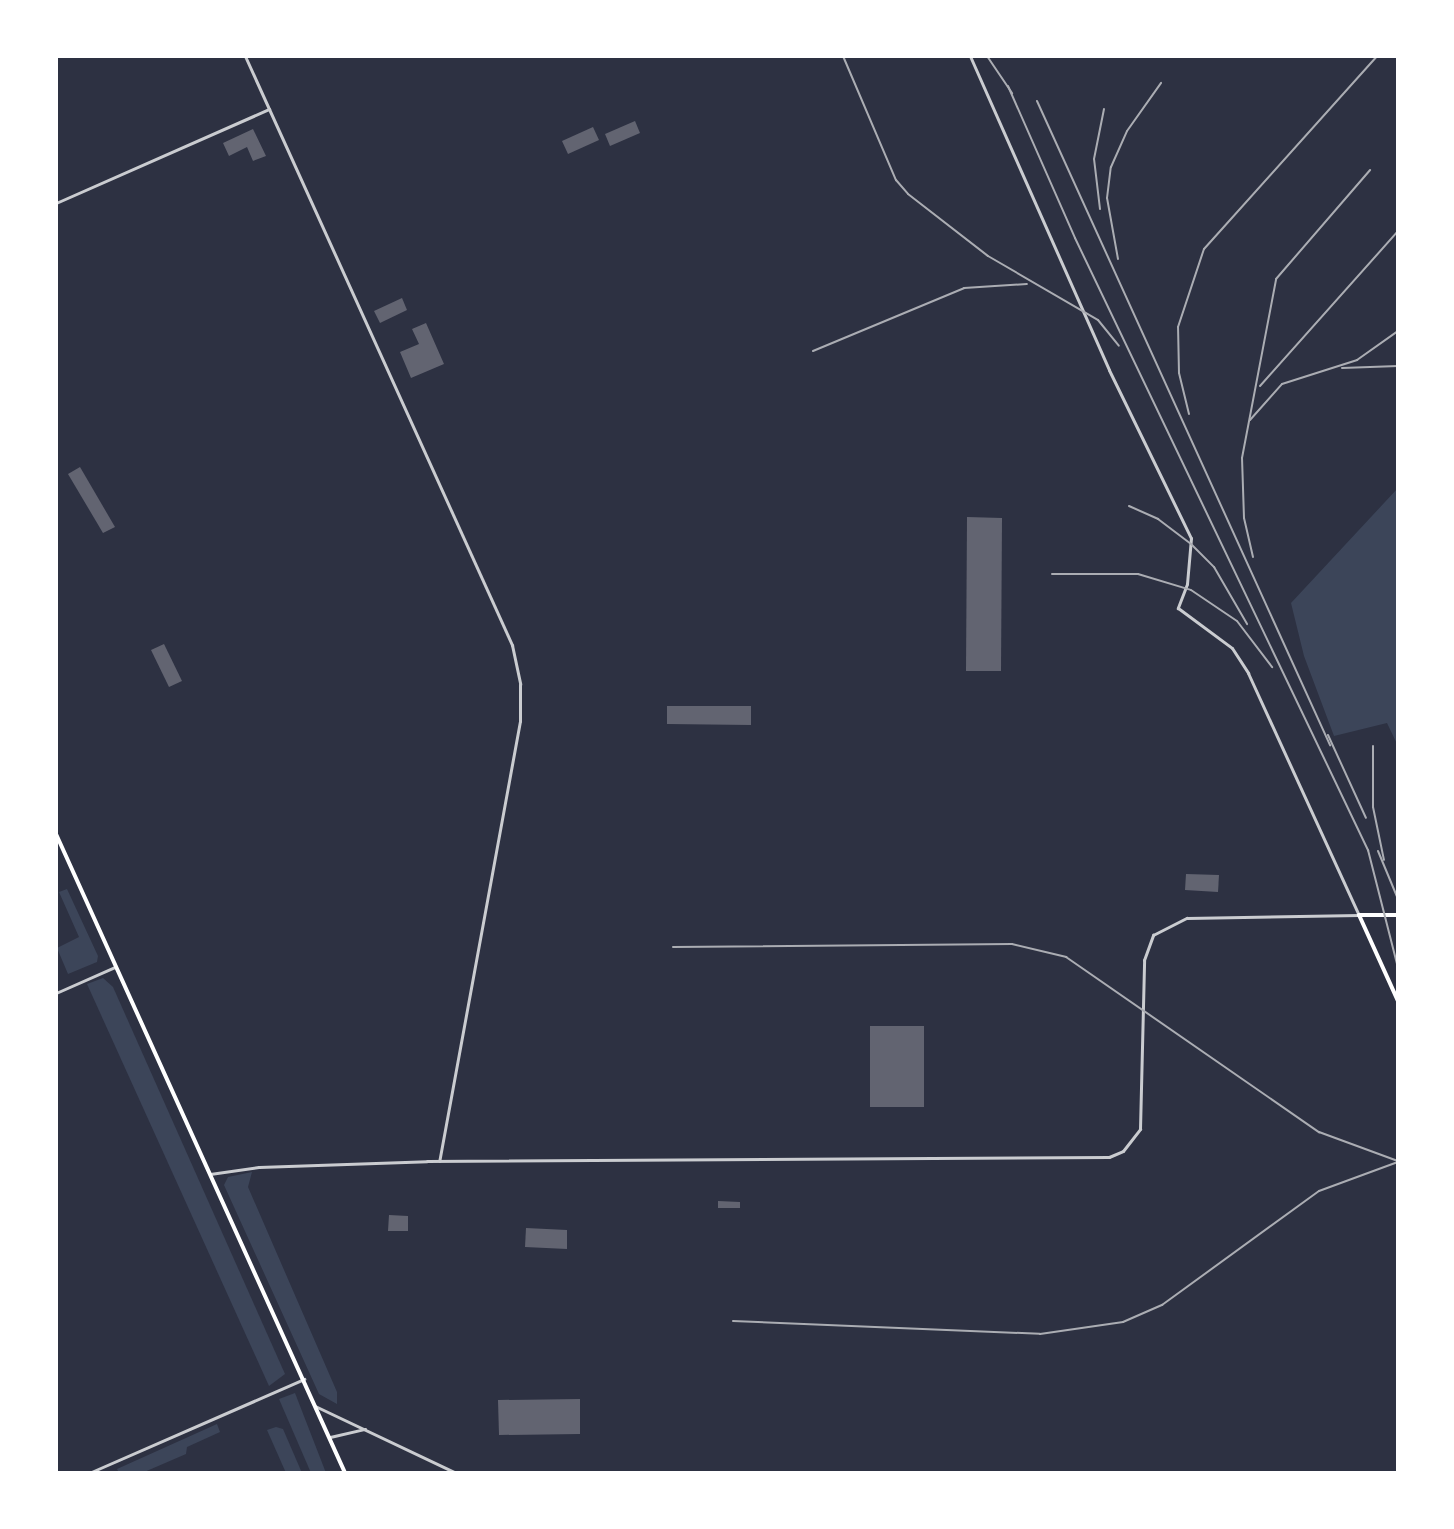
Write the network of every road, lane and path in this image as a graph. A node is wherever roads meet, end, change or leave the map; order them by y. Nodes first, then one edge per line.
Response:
1 (245, 56) edge
2 (970, 56) edge
3 (269, 109) junction
4 (56, 203) edge
5 (56, 834) edge
6 (1359, 915) junction
7 (1398, 915) edge
8 (116, 967) junction
9 (56, 993) edge
10 (1398, 1001) edge
11 (439, 1161) junction
12 (210, 1174) junction
13 (304, 1379) junction
14 (315, 1406) junction
15 (369, 1429) junction
16 (330, 1437) junction
17 (89, 1473) edge
18 (345, 1473) edge
19 (456, 1473) edge

1 - 3 street
2 - 6 street
3 - 4 street
3 - 11 street
5 - 8 main road
6 - 7 main road
6 - 10 main road
6 - 11 street
8 - 9 street
8 - 12 main road
11 - 12 street
12 - 13 main road
13 - 14 main road
13 - 17 street
14 - 15 street
14 - 16 main road
15 - 16 street
15 - 19 street
16 - 18 main road

